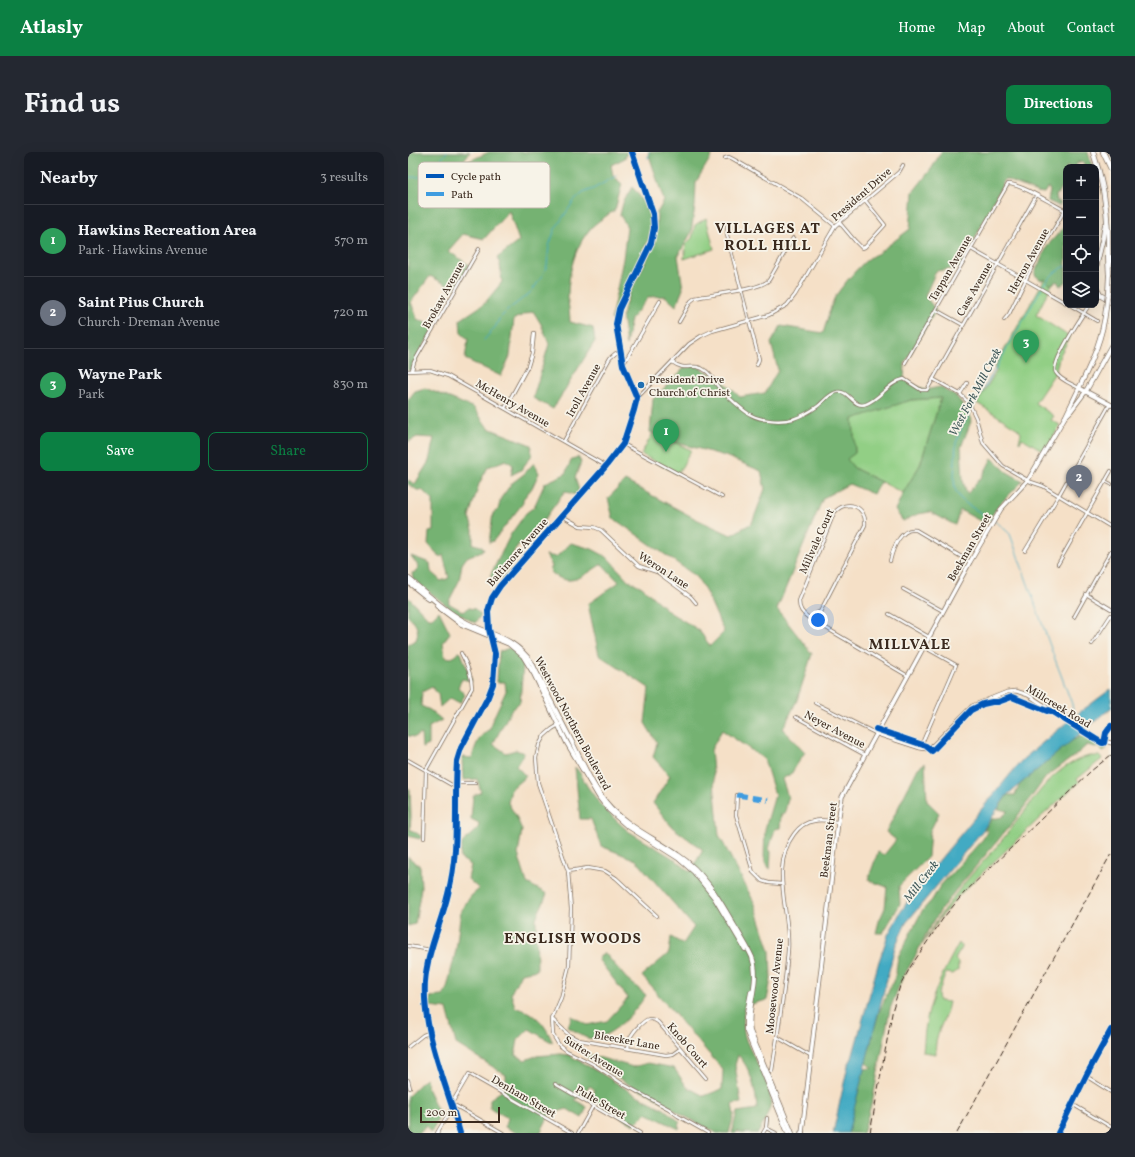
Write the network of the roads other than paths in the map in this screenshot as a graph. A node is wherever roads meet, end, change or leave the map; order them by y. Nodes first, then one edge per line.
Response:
1 (632, 152) edge
2 (1093, 152) edge
3 (1103, 152) edge
4 (725, 158) dead end
5 (903, 165) dead end
6 (1111, 169) edge
7 (1036, 196) junction
8 (865, 200) junction
9 (1063, 209) edge
10 (1106, 211) junction
11 (1063, 214) edge
12 (839, 222) junction
13 (727, 226) dead end
14 (835, 226) junction
15 (793, 238) dead end
16 (479, 249) dead end
17 (970, 249) junction
18 (1099, 256) edge
19 (1111, 257) edge
20 (997, 264) junction
21 (1109, 274) junction
22 (1026, 280) junction
23 (741, 290) junction
24 (1099, 293) edge
25 (660, 301) dead end
26 (1063, 301) edge
27 (1111, 302) edge
28 (1075, 308) edge
29 (1087, 308) edge
30 (936, 310) junction
31 (1084, 313) junction
32 (1004, 320) dead end
33 (1097, 321) dead end
34 (679, 322) dead end
35 (749, 322) junction
36 (963, 325) junction
37 (534, 333) dead end
38 (1111, 346) edge
39 (620, 353) junction
40 (672, 362) junction
41 (906, 363) dead end
42 (623, 365) junction
43 (757, 365) dead end
44 (410, 370) edge
45 (933, 379) junction
46 (967, 383) dead end
47 (1079, 388) junction
48 (1086, 391) junction
49 (960, 394) junction
50 (637, 398) junction
51 (1111, 404) edge
52 (505, 408) junction
53 (1065, 417) junction
54 (564, 441) junction
55 (623, 444) junction
56 (606, 466) junction
57 (1111, 471) edge
58 (1028, 480) junction
59 (1105, 481) junction
60 (1111, 484) edge
61 (1059, 496) junction
62 (722, 497) dead end
63 (1087, 513) junction
64 (562, 516) junction
65 (1111, 527) edge
66 (1025, 551) dead end
67 (1111, 551) edge
68 (890, 561) dead end
69 (970, 562) junction
70 (1058, 564) dead end
71 (408, 578) edge
72 (408, 582) edge
73 (903, 588) dead end
74 (1086, 594) junction
75 (696, 603) dead end
76 (1111, 609) edge
77 (943, 611) junction
78 (820, 612) junction
79 (889, 614) dead end
80 (1111, 615) edge
81 (1074, 617) dead end
82 (808, 618) junction
83 (488, 622) junction
84 (825, 627) junction
85 (480, 628) junction
86 (490, 634) junction
87 (929, 637) junction
88 (1092, 644) dead end
89 (924, 647) junction
90 (461, 653) dead end
91 (908, 676) junction
92 (815, 703) dead end
93 (796, 717) dead end
94 (560, 724) junction
95 (877, 734) junction
96 (1111, 743) edge
97 (920, 748) junction
98 (866, 755) junction
99 (408, 760) edge
100 (426, 770) junction
101 (457, 783) junction
102 (475, 783) dead end
103 (457, 788) junction
104 (737, 795) dead end
105 (838, 822) junction
106 (424, 838) dead end
107 (568, 871) junction
108 (782, 884) junction
109 (657, 916) dead end
110 (408, 946) edge
111 (431, 950) junction
112 (552, 1019) junction
113 (561, 1027) junction
114 (1111, 1030) edge
115 (552, 1031) junction
116 (429, 1033) junction
117 (777, 1037) junction
118 (408, 1047) edge
119 (628, 1048) junction
120 (680, 1049) junction
121 (810, 1056) junction
122 (772, 1071) dead end
123 (1086, 1076) junction
124 (706, 1078) dead end
125 (408, 1080) edge
126 (555, 1084) dead end
127 (410, 1088) dead end
128 (1111, 1092) edge
129 (452, 1103) junction
130 (1072, 1104) junction
131 (593, 1106) junction
132 (453, 1107) junction
133 (767, 1118) dead end
134 (1111, 1127) edge
135 (766, 1128) junction
136 (1059, 1132) edge
137 (437, 1133) edge
138 (460, 1133) edge
139 (504, 1133) edge
140 (572, 1133) edge
141 (578, 1133) edge
142 (640, 1133) edge
143 (708, 1133) edge
144 (763, 1133) edge
145 (776, 1133) edge
146 (788, 1133) edge
147 (792, 1133) edge
148 (801, 1133) edge

1 - 39 street
2 - 10 highway
3 - 6 highway
4 - 14 street
5 - 8 street, President Drive
7 - 9 street
7 - 17 street, Tappan Avenue
7 - 20 street, Cass Avenue
8 - 12 street, President Drive
8 - 12 street
10 - 18 highway
10 - 21 highway
11 - 22 street, Herron Avenue
12 - 14 street, President Drive
13 - 23 street
14 - 35 street, President Drive
15 - 23 street
16 - 44 street, Brokaw Avenue
17 - 20 street
17 - 30 street, Tappan Avenue
19 - 21 main road, Beekman Street
20 - 22 street
20 - 36 street, Cass Avenue
21 - 47 main road, Beekman Street, bridge
22 - 26 street
22 - 32 street, Herron Avenue
23 - 34 street
23 - 35 street
24 - 27 highway
25 - 42 street
28 - 31 street
29 - 31 street
30 - 36 street
30 - 41 street, Tappan Avenue
31 - 33 street
31 - 47 street
35 - 40 street, President Drive
35 - 43 street
36 - 45 street, Cass Avenue
37 - 52 street
38 - 48 main road, Beekman Street
39 - 42 street
39 - 54 street, Iroll Avenue
40 - 45 street, Cass Avenue
40 - 50 street, President Drive
42 - 50 street
44 - 52 street, McHenry Avenue
45 - 49 street
46 - 49 street
47 - 48 main road
47 - 53 main road, Beekman Street
48 - 51 main road
48 - 53 main road, Beekman Street
49 - 58 street
50 - 55 street, Baltimore Avenue
51 - 61 street
52 - 54 street, McHenry Avenue
53 - 58 main road, Beekman Street
54 - 56 street, McHenry Avenue
55 - 56 street, Baltimore Avenue
55 - 62 street
56 - 64 street, Baltimore Avenue
57 - 59 street
58 - 61 street
58 - 69 main road, Beekman Street
59 - 60 street
59 - 63 street
61 - 63 street
61 - 66 street
63 - 65 street
63 - 70 street
64 - 75 street, Weron Lane
64 - 83 street, Baltimore Avenue
67 - 74 street
68 - 69 street
69 - 77 main road, Beekman Street
71 - 85 main road, Westwood Northern Boulevard
72 - 86 main road, Westwood Northern Boulevard
73 - 77 street
74 - 76 street
74 - 81 street
77 - 87 main road, Beekman Street
78 - 82 street
78 - 82 street, Millvale Court
78 - 84 street
79 - 87 street
80 - 88 street
82 - 84 street
83 - 85 street
83 - 86 street, Baltimore Avenue
84 - 91 street
85 - 86 main road, Westwood Northern Boulevard
86 - 94 main road, Westwood Northern Boulevard
86 - 101 street, Baltimore Avenue
87 - 89 main road, Beekman Street
89 - 91 main road, Beekman Street
89 - 97 street
90 - 100 street
91 - 95 main road, Beekman Street
92 - 95 street
93 - 98 street, Neyer Avenue
94 - 107 street, Sutter Avenue
94 - 146 main road, Westwood Northern Boulevard
94 - 147 main road, Westwood Northern Boulevard
95 - 97 street
95 - 98 main road, Beekman Street
96 - 97 street, Millcreek Road
98 - 105 main road, Beekman Street
99 - 100 street
100 - 103 street
100 - 106 street
101 - 102 street
101 - 103 street, Baltimore Avenue
103 - 111 street, Baltimore Avenue
104 - 108 street
105 - 108 street, Moosewood Avenue
105 - 121 main road, Beekman Street
107 - 109 street
107 - 112 street, Sutter Avenue
108 - 117 street, Moosewood Avenue
110 - 111 street
111 - 116 street, Baltimore Avenue
112 - 113 street, Bleecker Lane
112 - 115 street, Sutter Avenue
113 - 115 street
113 - 119 street, Bleecker Lane
114 - 123 main road
115 - 143 street, Sutter Avenue
116 - 118 street
116 - 129 street, Baltimore Avenue
117 - 121 street
117 - 122 street, Moosewood Avenue
119 - 120 street, Bleecker Lane
119 - 120 street, Knob Court
120 - 124 street, Knob Court
121 - 148 main road, Beekman Street
123 - 128 street
123 - 130 main road
125 - 127 street
126 - 131 street, Pulte Street
129 - 132 street, Baltimore Avenue
129 - 140 street, Denham Street
130 - 134 street
130 - 136 main road
131 - 141 street
131 - 142 street, Pulte Street
132 - 137 street
132 - 138 street, Baltimore Avenue
132 - 139 street
133 - 135 street
135 - 144 street
135 - 145 street

